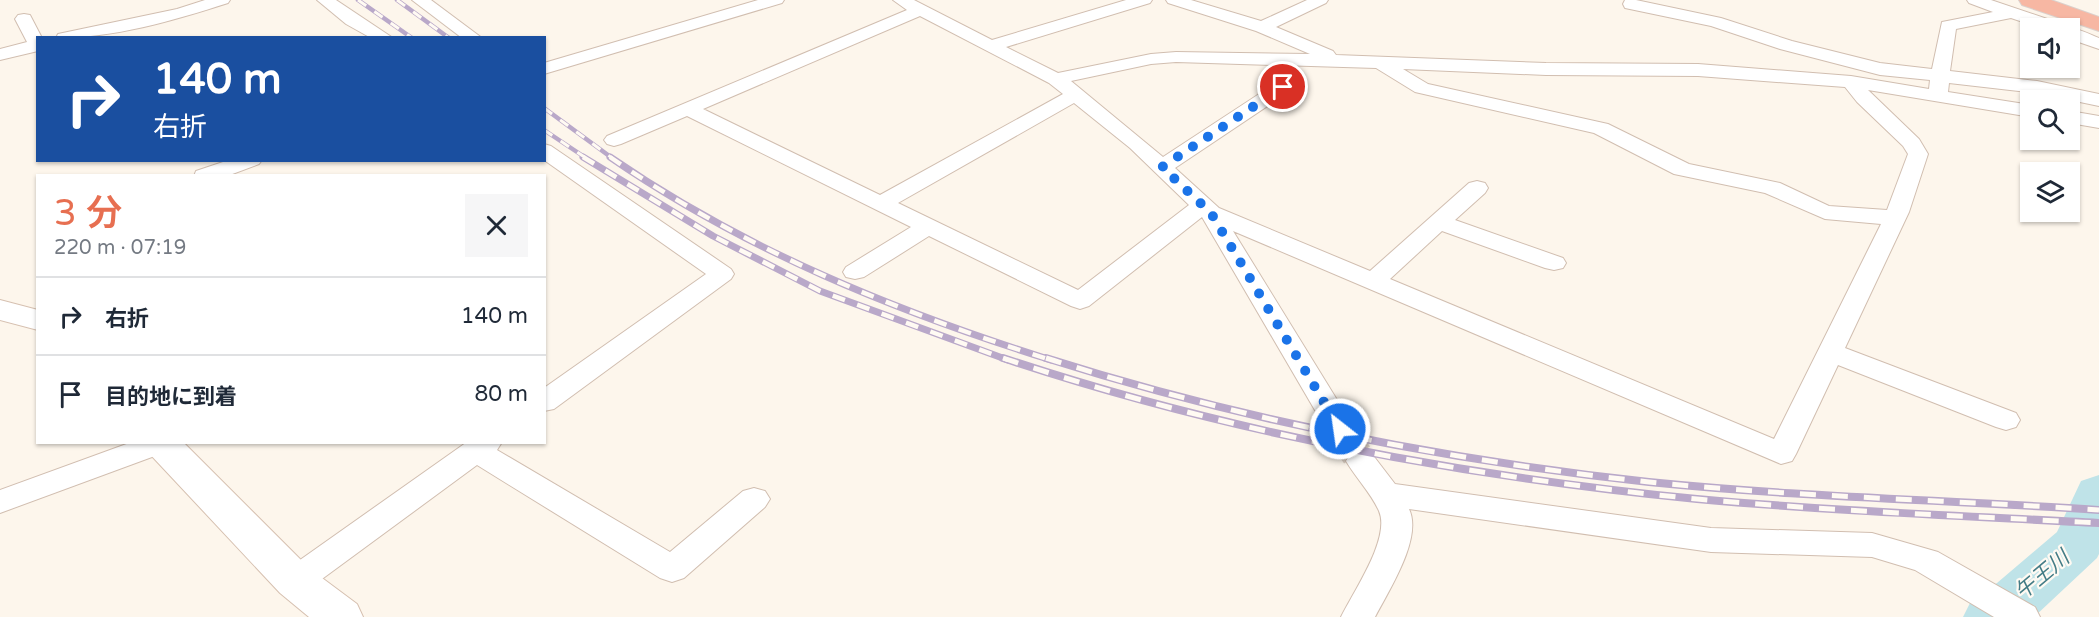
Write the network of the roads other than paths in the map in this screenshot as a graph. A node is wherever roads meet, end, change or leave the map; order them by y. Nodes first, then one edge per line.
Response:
1 (222, 0) edge
2 (325, 0) edge
3 (420, 0) edge
4 (776, 0) edge
5 (1144, 0) edge
6 (1174, 0) edge
7 (1320, 0) edge
8 (1975, 0) edge
9 (2030, 0) edge
10 (2065, 0) edge
11 (1630, 4) dead end
12 (910, 5) edge
13 (29, 10) edge
14 (2099, 12) edge
15 (2011, 13) junction
16 (2026, 18) edge
17 (2099, 24) edge
18 (1262, 27) junction
19 (73, 36) edge
20 (381, 36) edge
21 (471, 36) edge
22 (2080, 37) edge
23 (36, 41) edge
24 (2099, 44) edge
25 (36, 45) edge
26 (990, 46) junction
27 (0, 56) edge
28 (1338, 60) junction
29 (1377, 62) junction
30 (546, 68) edge
31 (1056, 79) junction
32 (1851, 82) junction
33 (1939, 86) junction
34 (1283, 87) dead end
35 (1077, 94) junction
36 (2099, 100) edge
37 (2020, 108) edge
38 (687, 109) junction
39 (2080, 119) edge
40 (2099, 122) edge
41 (614, 141) dead end
42 (546, 151) edge
43 (246, 162) edge
44 (1162, 167) junction
45 (210, 174) edge
46 (1477, 188) dead end
47 (880, 204) junction
48 (1207, 209) junction
49 (1895, 218) junction
50 (1439, 222) junction
51 (928, 227) junction
52 (1554, 263) dead end
53 (855, 272) dead end
54 (1373, 281) junction
55 (0, 310) edge
56 (36, 319) edge
57 (1830, 352) junction
58 (546, 401) edge
59 (2006, 420) dead end
60 (1340, 429) tunnel mouth
61 (157, 444) edge
62 (161, 444) edge
63 (482, 447) edge
64 (1361, 461) tunnel mouth
65 (1385, 494) junction
66 (754, 499) dead end
67 (0, 502) edge
68 (295, 581) junction
69 (2009, 608) edge
70 (341, 617) edge
71 (1358, 617) edge

1 - 19 street
2 - 20 street
3 - 21 street
4 - 30 street
5 - 26 street
6 - 18 street
7 - 18 street
8 - 15 street
9 - 17 highway
10 - 14 highway
11 - 33 street
12 - 26 street
12 - 38 street
13 - 23 street
15 - 16 street
15 - 33 street
18 - 28 street
22 - 24 street
25 - 27 street
26 - 31 street
28 - 29 street
28 - 31 street
29 - 32 street
29 - 49 street
31 - 35 street
32 - 33 street
32 - 49 street
33 - 36 street
33 - 37 street
34 - 44 street
35 - 44 street
35 - 47 street
38 - 41 street
38 - 47 street
39 - 40 street
42 - 58 street
43 - 45 street
44 - 48 street
46 - 50 street
47 - 51 street
48 - 51 street
48 - 54 street
48 - 60 street
49 - 57 street
50 - 52 street
50 - 54 street
51 - 53 street
54 - 57 street
55 - 56 street
57 - 59 street
61 - 67 street
62 - 68 street
63 - 66 street
63 - 68 street
64 - 65 street
65 - 69 street
65 - 71 street
68 - 70 street

